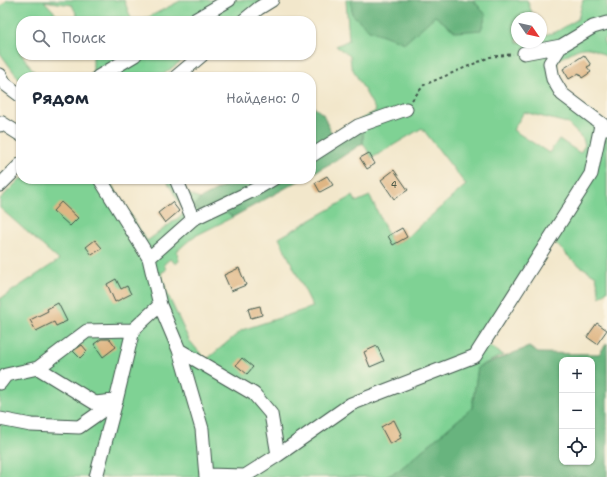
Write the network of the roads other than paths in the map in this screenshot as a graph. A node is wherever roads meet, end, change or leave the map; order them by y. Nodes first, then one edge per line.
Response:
1 (230, 0) edge
2 (272, 0) edge
3 (202, 16) edge
4 (249, 16) edge
5 (607, 23) edge
6 (561, 46) junction
7 (524, 53) road end
8 (127, 60) edge
9 (196, 60) edge
10 (106, 72) edge
11 (182, 72) edge
12 (0, 75) edge
13 (16, 92) edge
14 (406, 109) road end
15 (0, 125) edge
16 (604, 126) edge
17 (16, 132) edge
18 (316, 153) edge
19 (16, 169) edge
20 (103, 184) edge
21 (178, 184) edge
22 (264, 184) edge
23 (0, 186) edge
24 (193, 219) junction
25 (149, 258) junction
26 (160, 305) junction
27 (133, 330) junction
28 (180, 350) junction
29 (38, 368) junction
30 (0, 383) edge
31 (116, 401) junction
32 (0, 420) edge
33 (278, 455) junction
34 (206, 476) edge
35 (96, 477) edge

1 - 3 street
2 - 4 street
5 - 6 street
6 - 7 street
6 - 16 street
8 - 10 street
9 - 11 street
12 - 13 street
14 - 18 street
15 - 17 street
16 - 33 street
19 - 23 street
20 - 25 street
21 - 24 street
22 - 24 street
24 - 25 street
25 - 26 street
26 - 27 street
26 - 28 street
27 - 29 street
27 - 31 street
28 - 33 street
28 - 34 street
29 - 30 street
29 - 31 street
31 - 32 street
31 - 35 street
33 - 34 street

